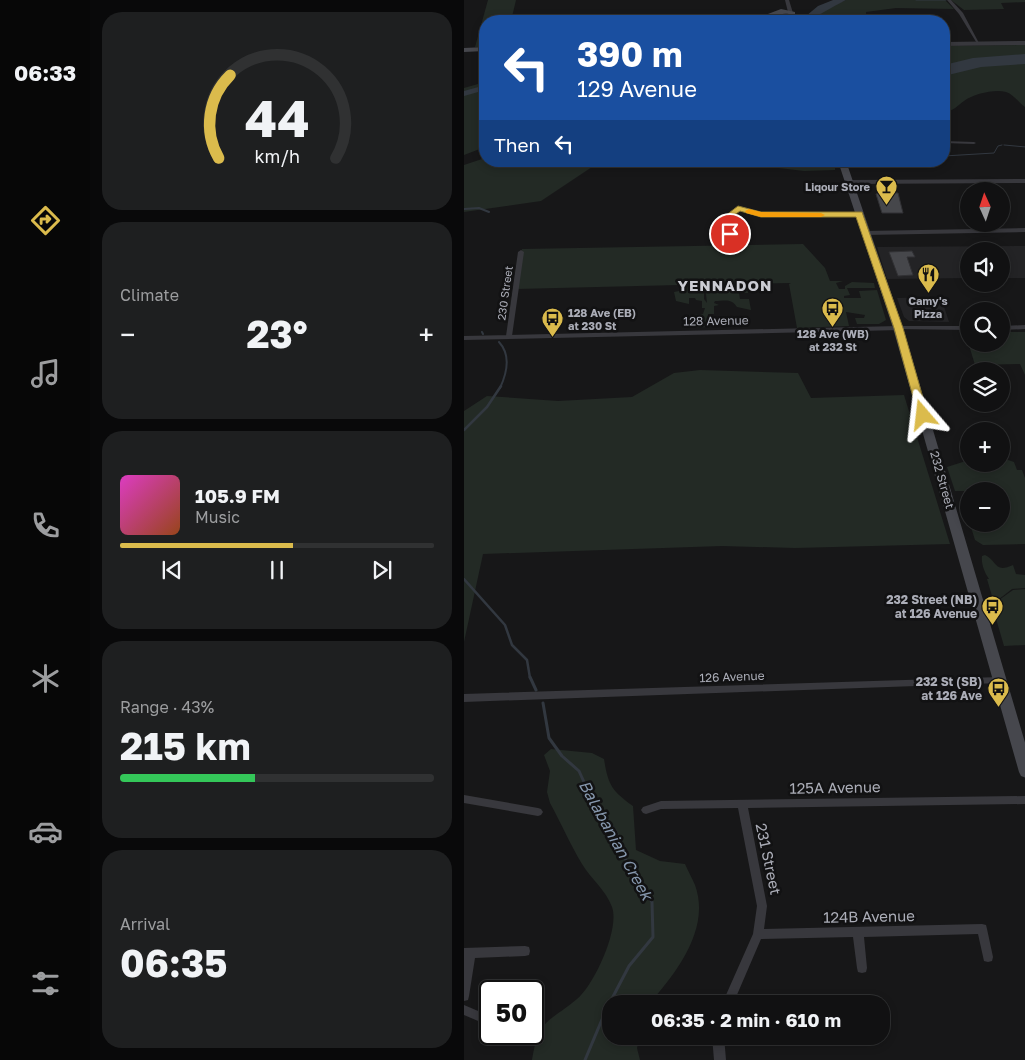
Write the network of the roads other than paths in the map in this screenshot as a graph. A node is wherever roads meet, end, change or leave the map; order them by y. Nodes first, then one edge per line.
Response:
1 (949, 0) edge
2 (950, 44) edge
3 (979, 44) junction
4 (1025, 44) edge
5 (479, 49) edge
6 (464, 50) edge
7 (950, 142) edge
8 (974, 143) dead end
9 (844, 167) edge
10 (1025, 181) edge
11 (849, 182) junction
12 (860, 214) junction
13 (1025, 230) edge
14 (865, 233) junction
15 (731, 238) dead end
16 (521, 252) dead end
17 (1025, 327) edge
18 (898, 328) junction
19 (960, 328) edge
20 (1010, 328) edge
21 (509, 336) junction
22 (464, 338) edge
23 (1000, 680) junction
24 (464, 698) edge
25 (1025, 772) edge
26 (464, 799) edge
27 (1025, 800) edge
28 (742, 804) junction
29 (646, 810) dead end
30 (538, 812) dead end
31 (858, 933) junction
32 (758, 934) junction
33 (525, 951) dead end
34 (467, 953) edge
35 (988, 957) dead end
36 (862, 968) dead end
37 (731, 995) edge
38 (464, 996) edge
39 (464, 1010) edge
40 (479, 1016) edge
41 (719, 1045) edge
42 (720, 1060) edge

1 - 3 street
2 - 3 street
3 - 4 street
5 - 6 main road
7 - 8 street
9 - 11 main road, 232 Street
10 - 11 street
11 - 12 main road, 232 Street
12 - 14 main road, 232 Street
12 - 15 street
13 - 14 street
14 - 18 main road, 232 Street
16 - 21 street, 230 Street
17 - 20 street
18 - 19 street, 128 Avenue
18 - 21 street, 128 Avenue
18 - 23 main road, 232 Street
21 - 22 street, 128 Avenue
23 - 24 street, 126 Avenue
23 - 25 main road, 232 Street
26 - 30 street
27 - 28 street, 125A Avenue
28 - 29 street, 125A Avenue
28 - 32 street, 231 Street
31 - 32 street, 124B Avenue
31 - 35 street, 124B Avenue
31 - 36 street
32 - 37 street, 231 Street
33 - 34 street
34 - 38 street
39 - 40 street
41 - 42 street

